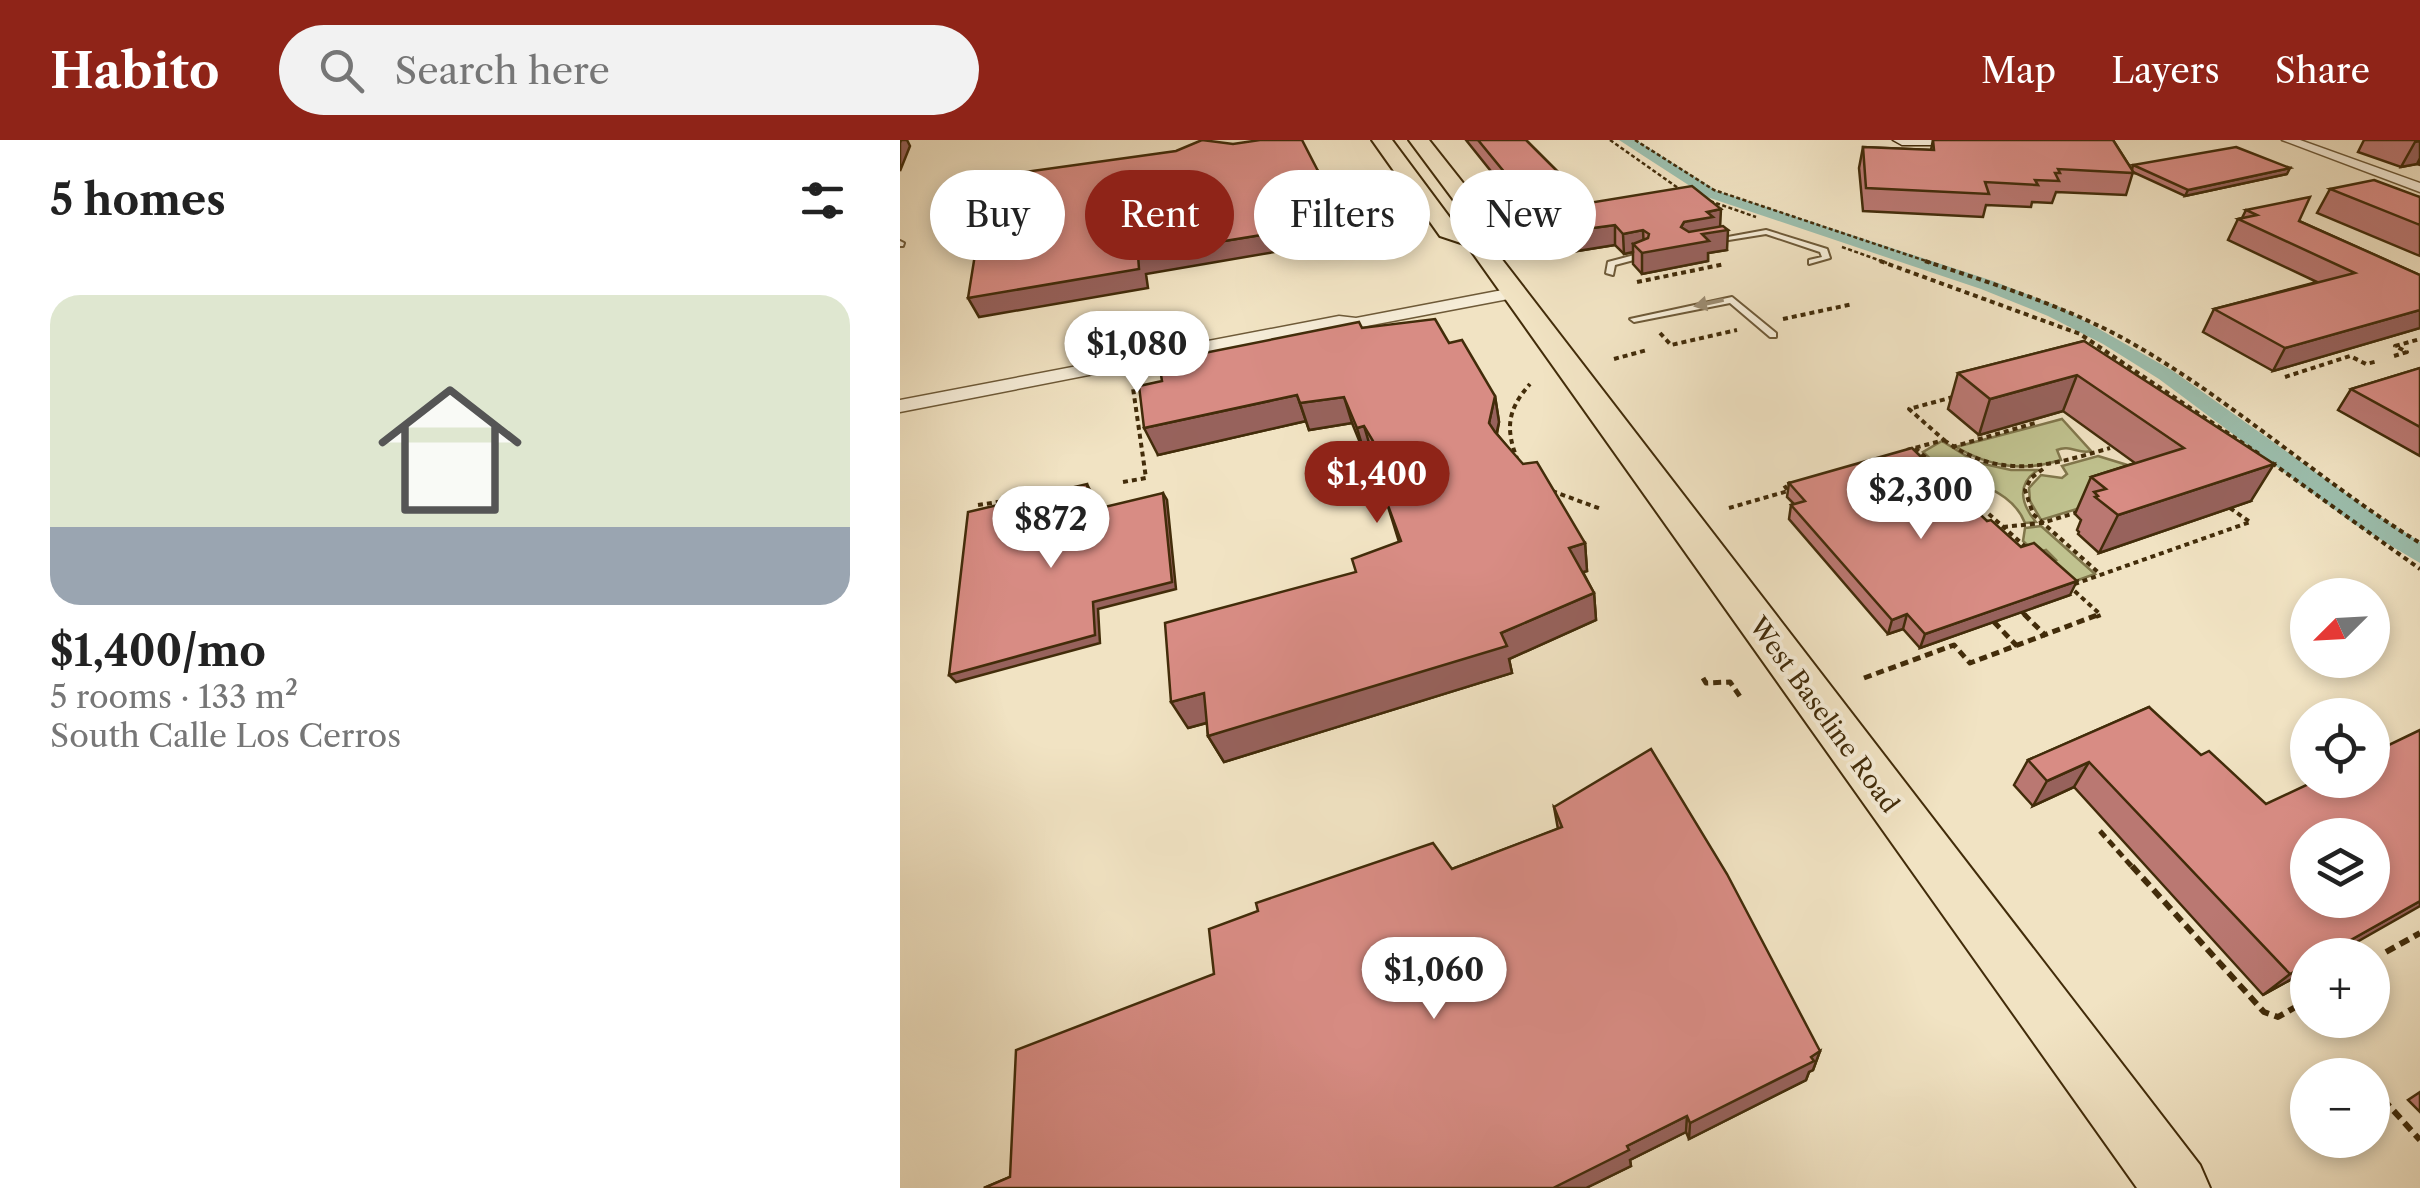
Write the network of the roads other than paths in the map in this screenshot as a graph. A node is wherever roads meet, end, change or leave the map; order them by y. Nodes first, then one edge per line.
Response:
1 (1382, 140) edge
2 (1419, 140) edge
3 (1902, 140) edge
4 (1998, 140) edge
5 (2288, 140) edge
6 (1450, 180) edge
7 (2420, 188) edge
8 (1450, 232) edge
9 (1705, 242) edge
10 (1642, 254) edge
11 (1489, 260) edge
12 (1812, 262) dead end
13 (1610, 273) dead end
14 (1513, 293) junction
15 (1634, 319) dead end
16 (1356, 324) junction
17 (1773, 334) dead end
18 (1183, 351) junction
19 (1232, 353) junction
20 (1104, 378) junction
21 (900, 409) edge
22 (2178, 1188) edge

1 - 8 main road, West Baseline Road
2 - 6 main road, West Baseline Road
3 - 4 street
5 - 7 street
9 - 12 lane
10 - 13 lane
11 - 14 main road, West Baseline Road
14 - 16 street
14 - 22 main road, West Baseline Road
17 -> 15 lane
16 - 18 street
16 - 19 street
18 - 19 street
18 - 20 street
18 - 21 street
19 - 20 street
20 - 21 street

